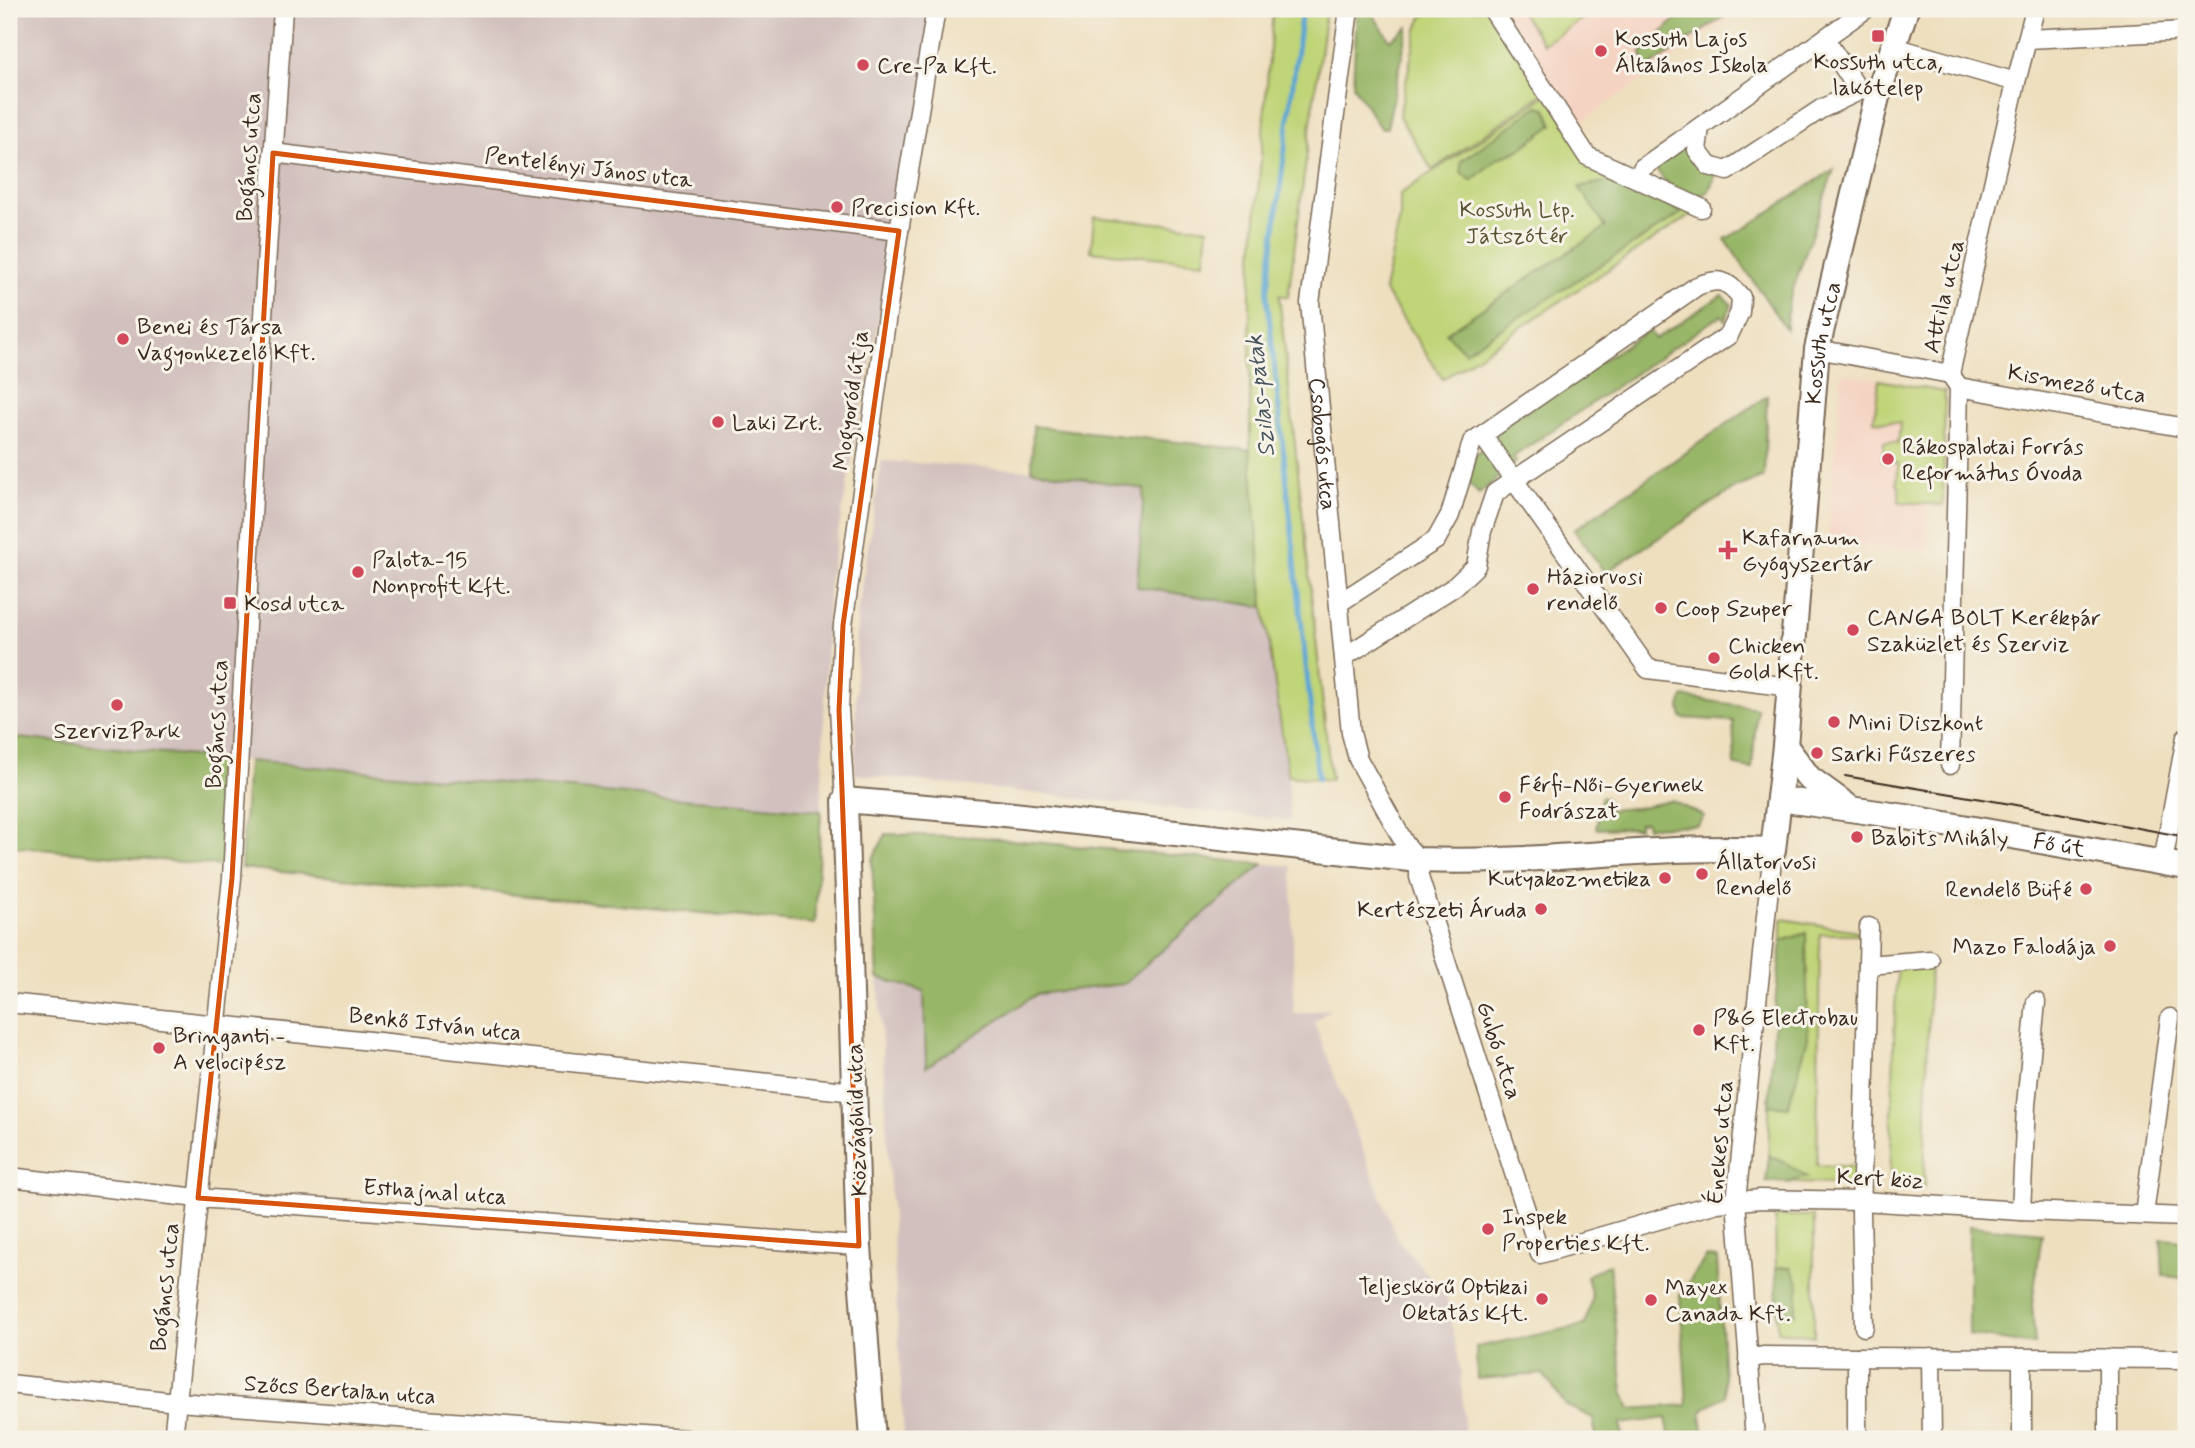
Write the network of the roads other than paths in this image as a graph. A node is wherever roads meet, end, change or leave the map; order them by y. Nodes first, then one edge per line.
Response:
1 (283, 9) edge
2 (936, 9) edge
3 (1349, 9) edge
4 (1492, 9) edge
5 (1866, 9) edge
6 (1906, 9) edge
7 (2035, 9) edge
8 (2186, 31) edge
9 (1825, 39) junction
10 (2028, 39) junction
11 (1894, 47) junction
12 (2016, 82) junction
13 (1868, 94) junction
14 (1700, 127) junction
15 (273, 153) junction
16 (1642, 168) dead end
17 (1701, 208) dead end
18 (899, 230) junction
19 (1817, 349) junction
20 (1954, 380) junction
21 (2186, 428) edge
22 (1482, 435) junction
23 (1514, 480) junction
24 (1339, 603) junction
25 (1344, 657) junction
26 (1790, 687) junction
27 (2186, 737) edge
28 (1785, 746) junction
29 (1950, 765) dead end
30 (1779, 799) junction
31 (845, 800) junction
32 (1850, 808) junction
33 (1773, 850) junction
34 (1419, 860) junction
35 (2175, 864) edge
36 (1869, 927) dead end
37 (1930, 960) dead end
38 (1868, 965) junction
39 (2036, 1002) dead end
40 (9, 1003) edge
41 (2170, 1018) dead end
42 (217, 1024) junction
43 (855, 1092) junction
44 (9, 1177) edge
45 (198, 1198) junction
46 (1736, 1201) junction
47 (1861, 1201) junction
48 (2021, 1211) junction
49 (2144, 1216) junction
50 (2186, 1217) edge
51 (859, 1246) junction
52 (1540, 1254) joint
53 (1864, 1327) dead end
54 (1857, 1357) junction
55 (1931, 1357) junction
56 (2022, 1358) junction
57 (2108, 1358) junction
58 (1748, 1359) junction
59 (2186, 1359) edge
60 (9, 1384) edge
61 (177, 1402) junction
62 (674, 1438) edge
63 (173, 1439) edge
64 (873, 1439) edge
65 (1755, 1439) edge
66 (1857, 1439) edge
67 (1933, 1439) edge
68 (2022, 1439) edge
69 (2108, 1439) edge

1 - 15 street, Bogáncs utca
2 - 18 street, Mogyoród útja
3 - 24 street, Csobogós utca
4 - 17 street
5 - 9 street
6 - 11 street, Kossuth utca
7 - 10 street, Attila utca
8 - 10 street
9 - 13 street
9 - 14 street
10 - 12 street, Attila utca
11 - 12 street
11 - 13 street, Kossuth utca
12 - 20 street, Attila utca
13 - 14 street
13 - 19 street, Kossuth utca
14 - 16 street
15 - 18 street, Pentelényi János utca
15 - 42 street, Bogáncs utca
18 - 31 street, Mogyoród útja
19 - 20 street, Kismező utca
19 - 26 street, Kossuth utca
20 - 21 street, Kismező utca
20 - 29 street, Attila utca
22 - 23 street
22 - 23 street
22 - 24 street
23 - 25 street
23 - 26 street
24 - 25 street, Csobogós utca
25 - 34 street, Csobogós utca
26 - 28 street, Kossuth utca
27 - 35 street
28 - 30 street, Kossuth utca
28 - 32 street, Fő út
30 - 32 street, Fő út
30 - 33 street, Kossuth utca
31 - 34 street
31 - 43 street, Közvágóhíd utca
32 - 35 street, Fő út
33 - 34 street
33 - 46 street, Énekes utca
34 - 52 street, Gubó utca
36 - 38 street
37 - 38 street
38 - 47 street
39 - 48 street
40 - 42 street, Benkő István utca
41 - 49 street
42 - 43 street, Benkő István utca
42 - 45 street, Bogáncs utca
43 - 51 street, Közvágóhíd utca
44 - 45 street, Esthajnal utca
45 - 51 street, Esthajnal utca
45 - 61 street, Bogáncs utca
46 - 47 street, Kert köz
46 - 52 street, Kert köz
46 - 58 street, Énekes utca
47 - 48 street, Kert köz
47 - 53 street
48 - 49 street, Kert köz
49 - 50 street, Kert köz
51 - 64 street, Közvágóhíd utca
54 - 55 street
54 - 58 street
54 - 66 street
55 - 56 street
55 - 67 street
56 - 57 street
56 - 68 street
57 - 59 street
57 - 69 street
58 - 65 street, Énekes utca
60 - 61 street, Szőcs Bertalan utca
61 - 62 street, Szőcs Bertalan utca
61 - 63 street, Bogáncs utca

